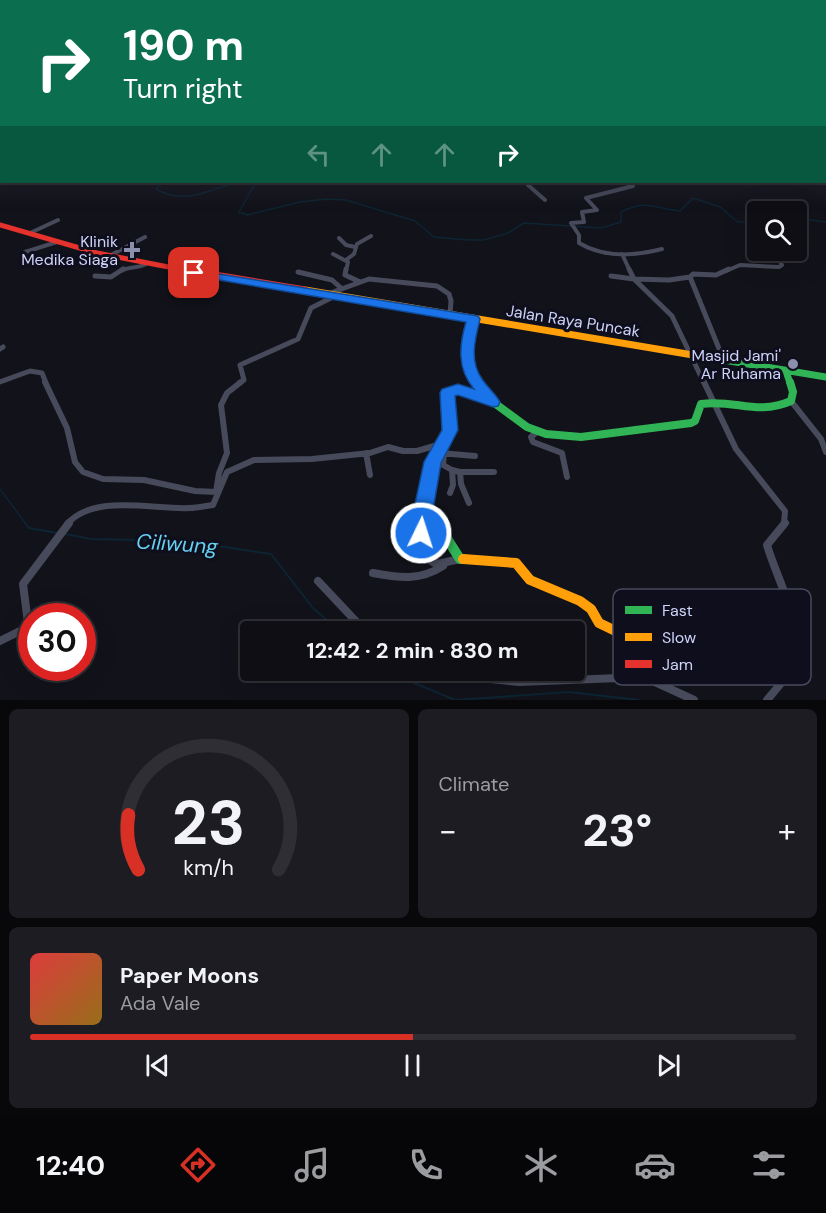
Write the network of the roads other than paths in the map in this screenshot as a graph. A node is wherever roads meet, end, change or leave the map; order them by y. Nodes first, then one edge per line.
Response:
1 (0, 183) edge
2 (36, 183) dead end
3 (530, 183) edge
4 (633, 183) edge
5 (545, 200) dead end
6 (58, 220) dead end
7 (0, 225) edge
8 (30, 233) junction
9 (371, 236) dead end
10 (145, 237) dead end
11 (339, 238) dead end
12 (57, 242) junction
13 (354, 247) junction
14 (662, 249) dead end
15 (25, 252) dead end
16 (622, 254) junction
17 (333, 255) dead end
18 (109, 256) junction
19 (346, 260) junction
20 (780, 261) edge
21 (146, 264) junction
22 (298, 272) dead end
23 (95, 276) dead end
24 (611, 276) dead end
25 (690, 277) junction
26 (634, 279) junction
27 (358, 281) junction
28 (341, 288) junction
29 (325, 295) junction
30 (335, 297) junction
31 (450, 315) junction
32 (473, 319) junction
33 (691, 354) junction
34 (724, 361) junction
35 (786, 371) junction
36 (826, 377) edge
37 (0, 382) edge
38 (713, 401) junction
39 (791, 401) junction
40 (493, 402) junction
41 (537, 432) junction
42 (445, 442) junction
43 (826, 452) edge
44 (366, 453) junction
45 (441, 453) junction
46 (475, 456) dead end
47 (452, 470) junction
48 (460, 472) junction
49 (494, 472) dead end
50 (370, 476) dead end
51 (567, 477) dead end
52 (218, 490) junction
53 (450, 492) dead end
54 (469, 503) dead end
55 (424, 512) junction
56 (460, 559) junction
57 (443, 566) junction
58 (373, 573) dead end
59 (318, 580) dead end
60 (781, 589) edge
61 (356, 621) edge
62 (613, 629) edge
63 (0, 641) edge
64 (585, 677) edge
65 (613, 677) edge
66 (509, 681) edge
67 (533, 681) edge
68 (660, 685) edge
69 (778, 685) edge
70 (694, 700) edge
71 (767, 700) edge

1 - 2 street
3 - 5 street
4 - 16 street
6 - 8 street
7 - 8 main road, Jalan Raya Puncak
8 - 12 main road, Jalan Raya Puncak
9 - 13 street
10 - 18 street
11 - 13 street
12 - 15 street
12 - 18 main road, Jalan Raya Puncak
13 - 19 street
14 - 16 street
16 - 26 street
17 - 19 street
18 - 21 main road, Jalan Raya Puncak
19 - 27 street
20 - 25 street
21 - 23 street
21 - 29 main road, Jalan Raya Puncak
22 - 28 street
24 - 26 street
25 - 26 street
25 - 34 street
26 - 33 street
27 - 28 street
27 - 31 street
28 - 29 street
29 - 30 main road, Jalan Raya Puncak
30 - 31 main road, Jalan Raya Puncak
30 - 52 street
31 - 32 main road, Jalan Raya Puncak
32 - 33 main road, Jalan Raya Puncak
32 - 40 street
33 - 34 main road, Jalan Raya Puncak
33 - 38 street
34 - 35 main road, Jalan Raya Puncak
35 - 36 main road, Jalan Raya Puncak
35 - 39 main road
37 - 52 street
38 - 39 main road
38 - 41 main road
38 - 60 street
39 - 43 street
40 - 41 main road
40 - 42 main road
41 - 51 street
42 - 44 street
42 - 45 main road
44 - 50 street
44 - 52 street
45 - 46 street
45 - 47 street
45 - 55 main road
47 - 48 street
47 - 53 street
48 - 49 street
48 - 54 street
52 - 63 street
55 - 56 main road
55 - 57 street
56 - 57 street
56 - 62 main road
57 - 58 street
59 - 61 street
64 - 65 street
66 - 67 street
68 - 70 street
69 - 71 street

